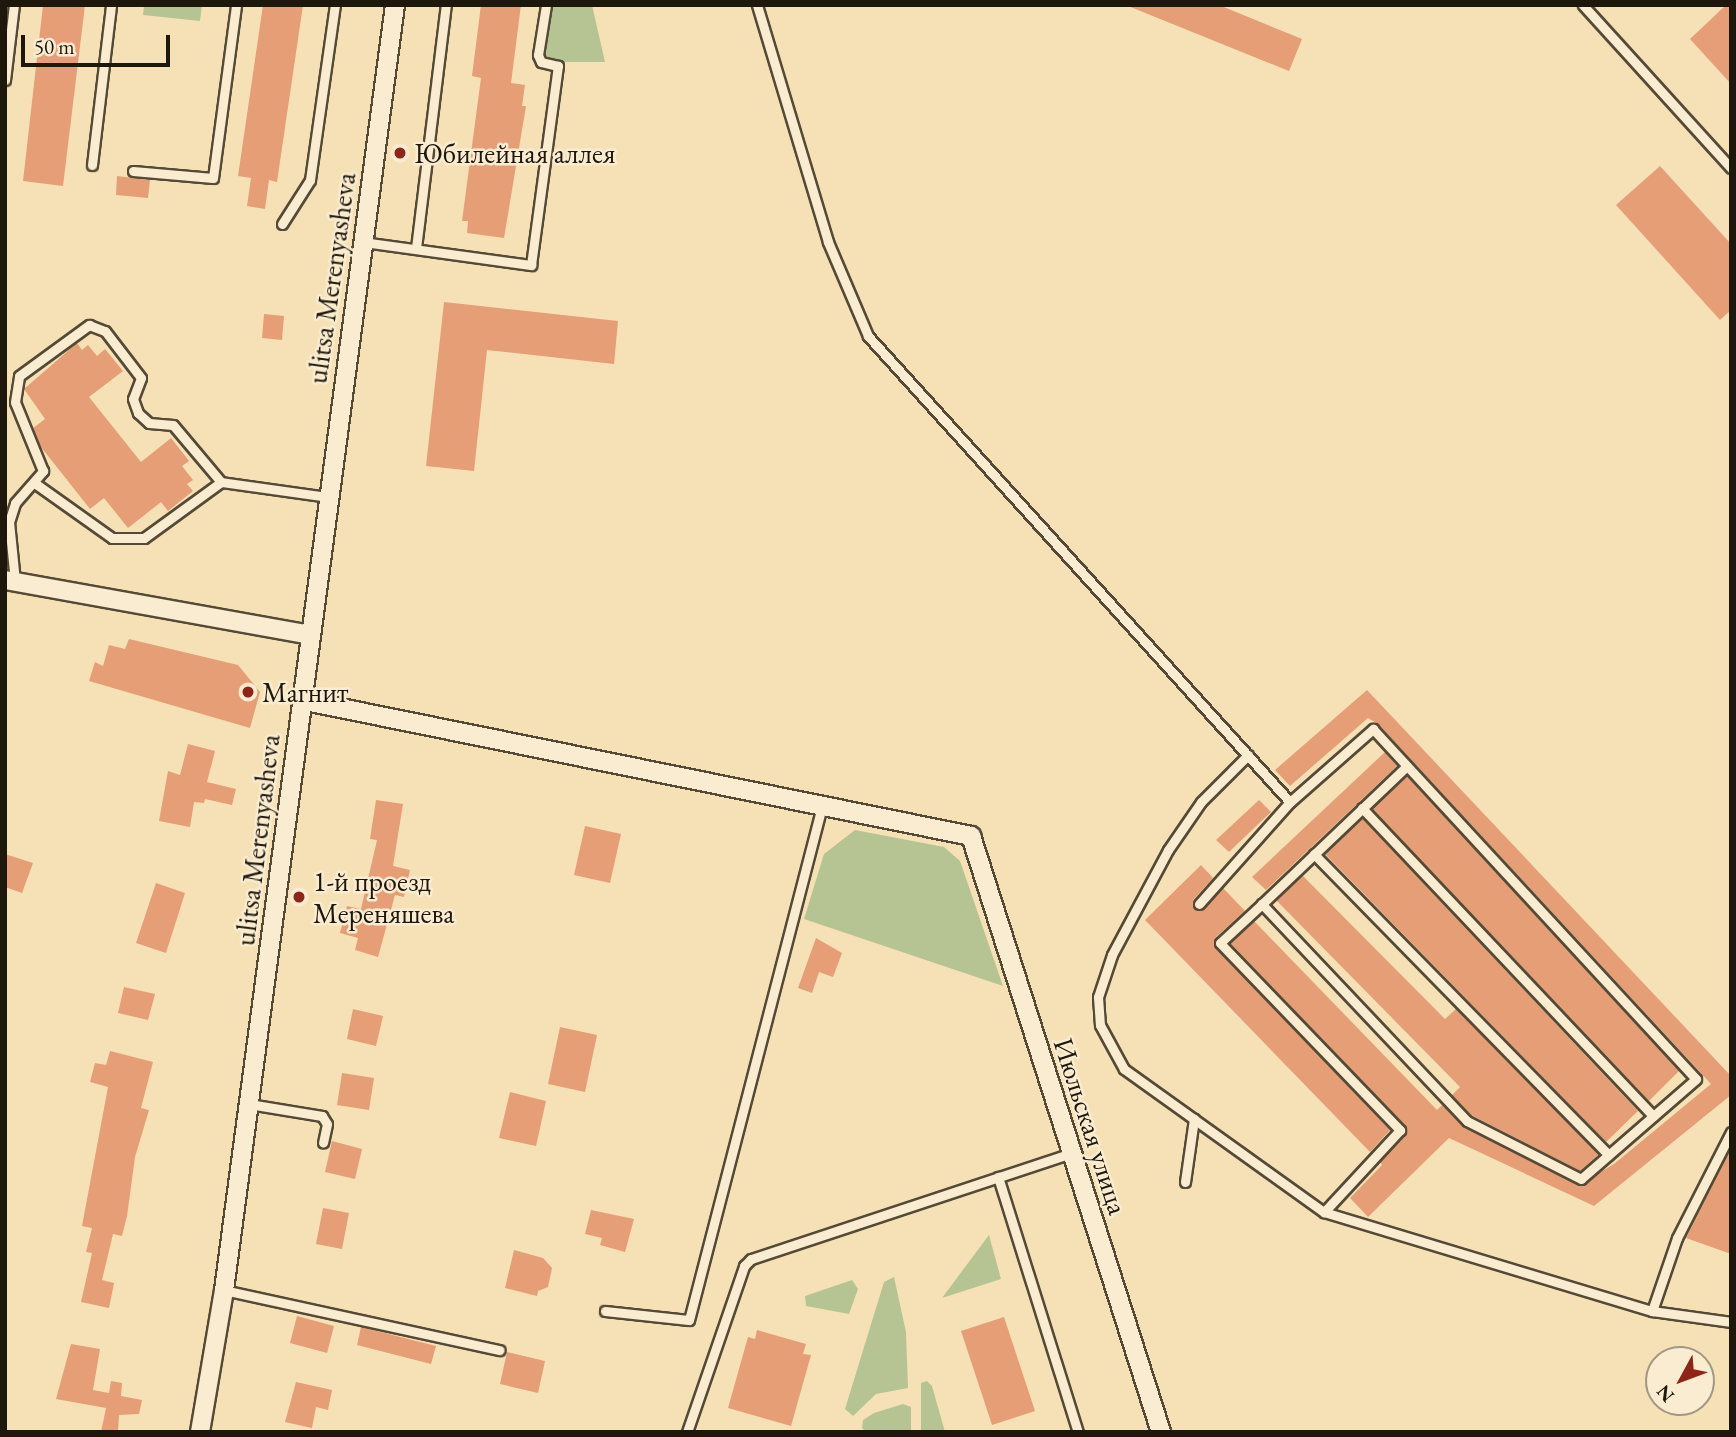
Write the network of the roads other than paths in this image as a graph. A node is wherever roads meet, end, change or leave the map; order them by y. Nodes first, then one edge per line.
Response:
1 (14, 5) edge
2 (111, 5) edge
3 (236, 5) edge
4 (335, 5) edge
5 (395, 5) edge
6 (446, 5) edge
7 (546, 5) edge
8 (757, 5) edge
9 (1583, 5) edge
10 (5, 80) edge
11 (92, 165) dead end
12 (1731, 168) edge
13 (133, 170) dead end
14 (282, 224) dead end
15 (363, 242) junction
16 (416, 248) junction
17 (220, 482) junction
18 (36, 484) junction
19 (328, 497) junction
20 (10, 581) edge
21 (310, 635) junction
22 (301, 701) junction
23 (1248, 755) junction
24 (1407, 766) junction
25 (1290, 802) junction
26 (822, 806) junction
27 (1362, 808) junction
28 (1314, 854) junction
29 (1199, 904) dead end
30 (1262, 904) junction
31 (248, 1104) junction
32 (1653, 1116) junction
33 (1194, 1119) junction
34 (1731, 1132) edge
35 (323, 1143) dead end
36 (1072, 1153) junction
37 (1609, 1155) junction
38 (998, 1177) junction
39 (1185, 1182) dead end
40 (1324, 1212) junction
41 (224, 1290) junction
42 (605, 1311) dead end
43 (1652, 1311) junction
44 (1731, 1322) edge
45 (500, 1350) dead end
46 (200, 1432) edge
47 (687, 1432) edge
48 (1078, 1432) edge
49 (1161, 1432) edge

1 - 10 lane
2 - 11 lane
3 - 13 lane
4 - 14 lane
5 - 15 street, ulitsa Merenyasheva
6 - 16 lane
7 - 16 lane
8 - 23 lane
9 - 12 lane
15 - 16 lane
15 - 19 street, ulitsa Merenyasheva
17 - 18 lane
17 - 18 lane
17 - 19 lane
18 - 20 lane
19 - 21 street, ulitsa Merenyasheva
20 - 21 street
21 - 22 street, ulitsa Merenyasheva
22 - 26 street
22 - 31 street, ulitsa Merenyasheva
23 - 25 lane
23 - 33 lane
24 - 25 lane
24 - 27 lane
24 - 32 lane
25 - 29 lane
26 - 36 street, Июльская улица
26 - 42 lane
27 - 28 lane
27 - 32 lane
28 - 30 lane
28 - 37 lane
30 - 37 lane
30 - 40 lane
31 - 35 lane
31 - 41 street, ulitsa Merenyasheva
32 - 37 lane
33 - 39 lane
33 - 40 lane
34 - 43 lane
36 - 38 lane
36 - 49 street, Июльская улица
38 - 47 lane
38 - 48 lane
40 - 43 lane
41 - 45 lane
41 - 46 street, ulitsa Merenyasheva
43 - 44 lane

